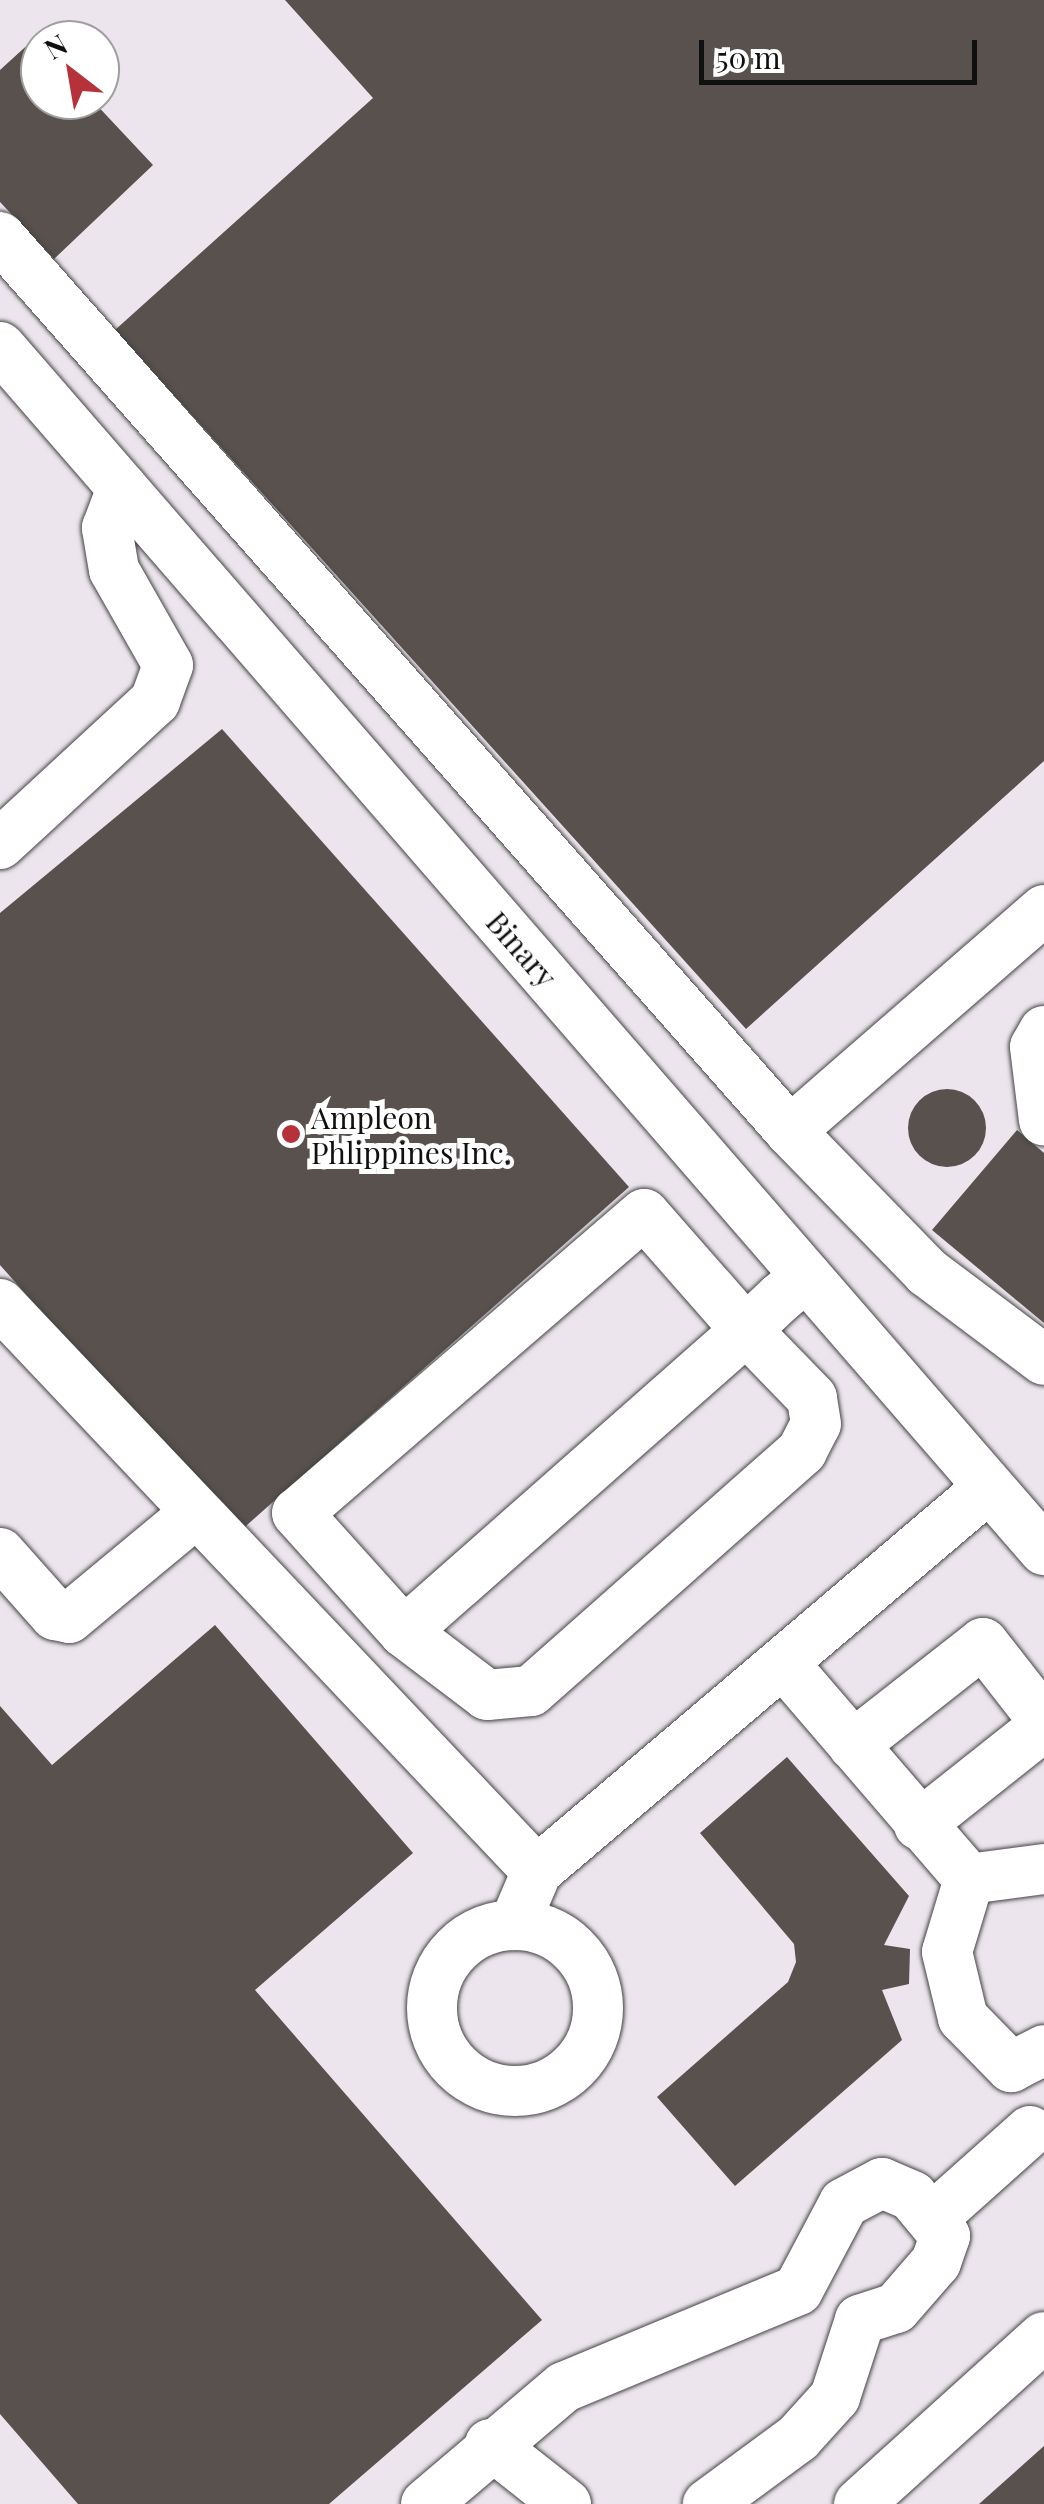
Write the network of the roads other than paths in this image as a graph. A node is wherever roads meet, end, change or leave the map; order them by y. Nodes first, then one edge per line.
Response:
1 (0, 237) edge
2 (0, 347) edge
3 (122, 488) junction
4 (0, 844) edge
5 (1044, 910) edge
6 (1044, 1031) edge
7 (1044, 1120) edge
8 (790, 1131) junction
9 (806, 1276) junction
10 (0, 1304) edge
11 (746, 1330) junction
12 (869, 1350) junction
13 (1044, 1360) edge
14 (812, 1398) junction
15 (988, 1488) junction
16 (193, 1515) junction
17 (1044, 1550) edge
18 (0, 1552) edge
19 (404, 1632) junction
20 (784, 1664) junction
21 (1044, 1723) edge
22 (853, 1745) junction
23 (919, 1825) junction
24 (1044, 1869) edge
25 (537, 1870) junction
26 (969, 1879) junction
27 (514, 1925) dead end
28 (1027, 2059) edge
29 (1037, 2140) edge
30 (936, 2215) junction
31 (798, 2290) junction
32 (860, 2320) junction
33 (1044, 2336) edge
34 (490, 2444) junction
35 (426, 2504) edge
36 (566, 2504) edge
37 (708, 2504) edge
38 (859, 2504) edge

1 - 8 street
2 - 3 street, Binary
3 - 4 street
3 - 9 street, Binary
5 - 8 street
6 - 7 street
8 - 13 street
9 - 11 street
9 - 12 street, Binary
10 - 16 street
11 - 14 street
11 - 19 street
11 - 19 street
12 - 14 street
12 - 15 street, Binary
14 - 19 street
15 - 17 street, Binary
15 - 20 street
16 - 18 street
16 - 25 street
20 - 22 street
20 - 25 street
21 - 22 street
21 - 23 street
22 - 23 street
23 - 26 street
24 - 26 street
25 - 27 street
26 - 28 street
28 - 29 street
29 - 30 street
30 - 31 street
30 - 32 street
31 - 32 street
31 - 34 street
32 - 37 street
33 - 38 street
34 - 35 street
34 - 36 street

